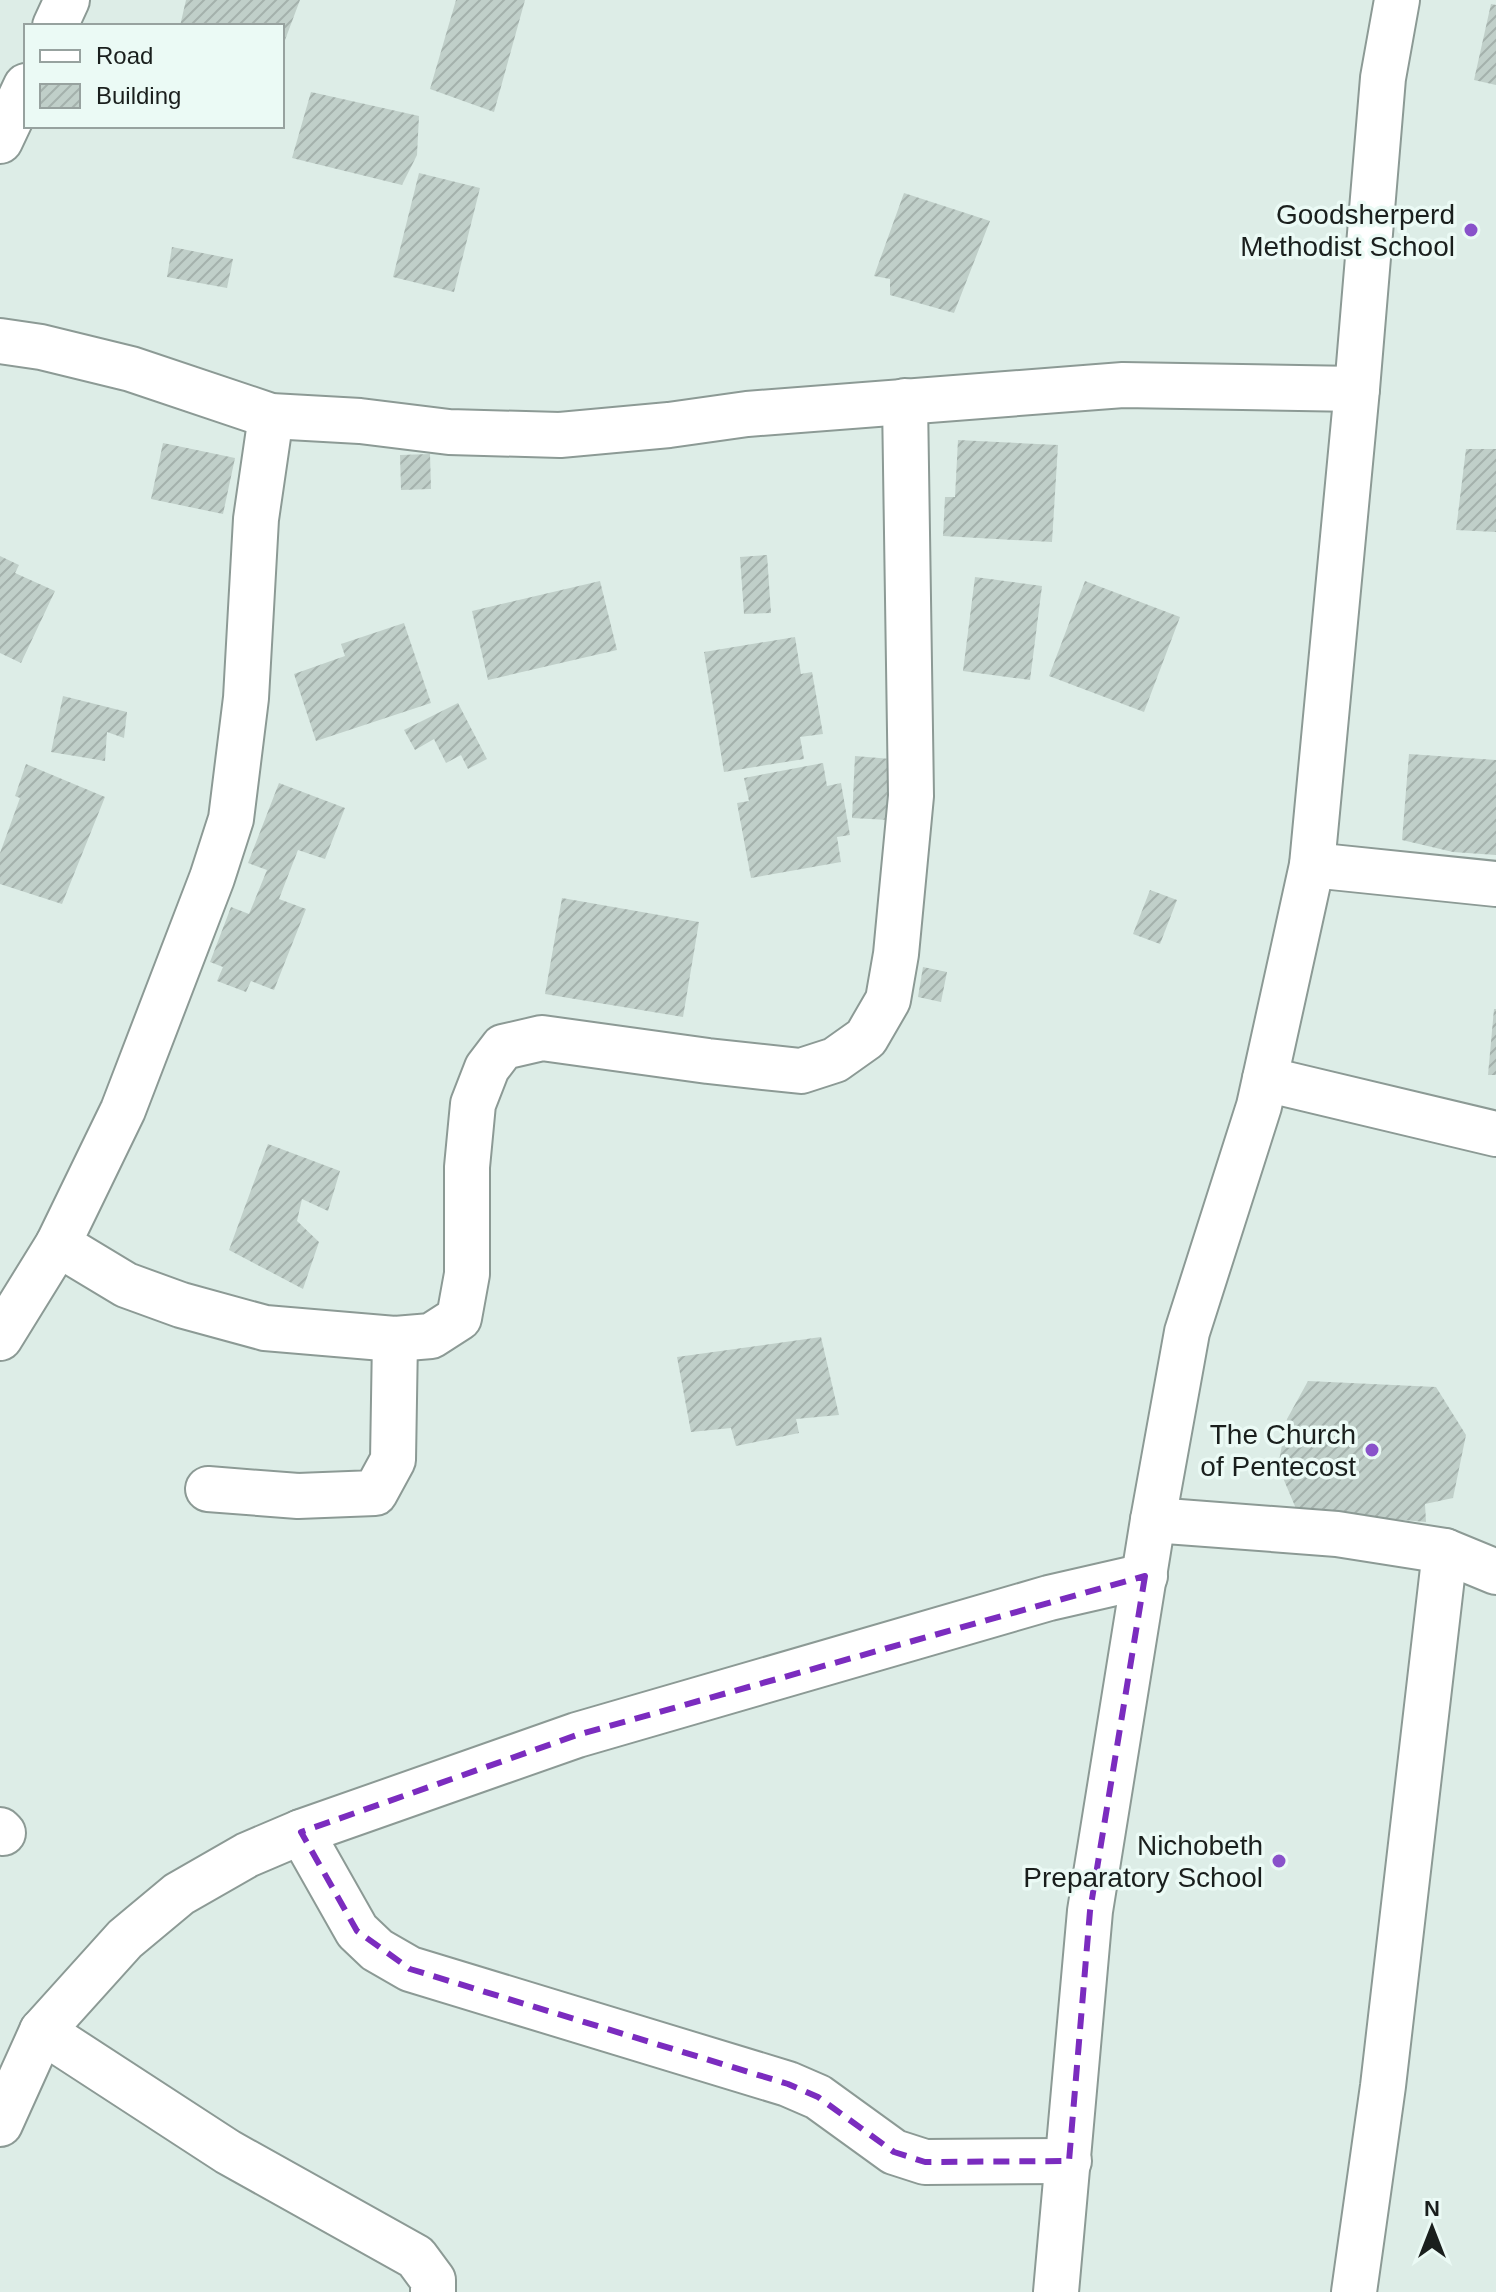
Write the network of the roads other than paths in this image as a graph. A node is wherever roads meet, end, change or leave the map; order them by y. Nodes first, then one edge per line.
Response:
1 (67, 0) edge
2 (1397, 0) edge
3 (56, 24) edge
4 (24, 90) edge
5 (0, 141) edge
6 (0, 341) edge
7 (1357, 389) junction
8 (905, 401) junction
9 (271, 416) junction
10 (1312, 865) junction
11 (1496, 884) edge
12 (1265, 1079) junction
13 (1496, 1134) edge
14 (58, 1244) junction
15 (0, 1338) edge
16 (395, 1339) junction
17 (208, 1489) dead end
18 (1153, 1520) junction
19 (1445, 1551) junction
20 (1496, 1572) edge
21 (1145, 1576) junction
22 (301, 1832) junction
23 (42, 2031) junction
24 (0, 2124) edge
25 (1069, 2161) junction
26 (433, 2292) edge
27 (1056, 2292) edge
28 (1354, 2292) edge

1 - 3 street
2 - 7 street
4 - 5 street
6 - 9 street
7 - 8 street
7 - 10 street
8 - 9 street
8 - 16 street
9 - 14 street
10 - 11 street
10 - 12 street
12 - 13 street
12 - 18 street
14 - 15 street
14 - 16 street
16 - 17 street
18 - 19 street
18 - 21 street
19 - 20 street
19 - 28 street
21 - 22 street
21 - 25 street
22 - 23 street
22 - 25 street
23 - 24 street
23 - 26 street
25 - 27 street

